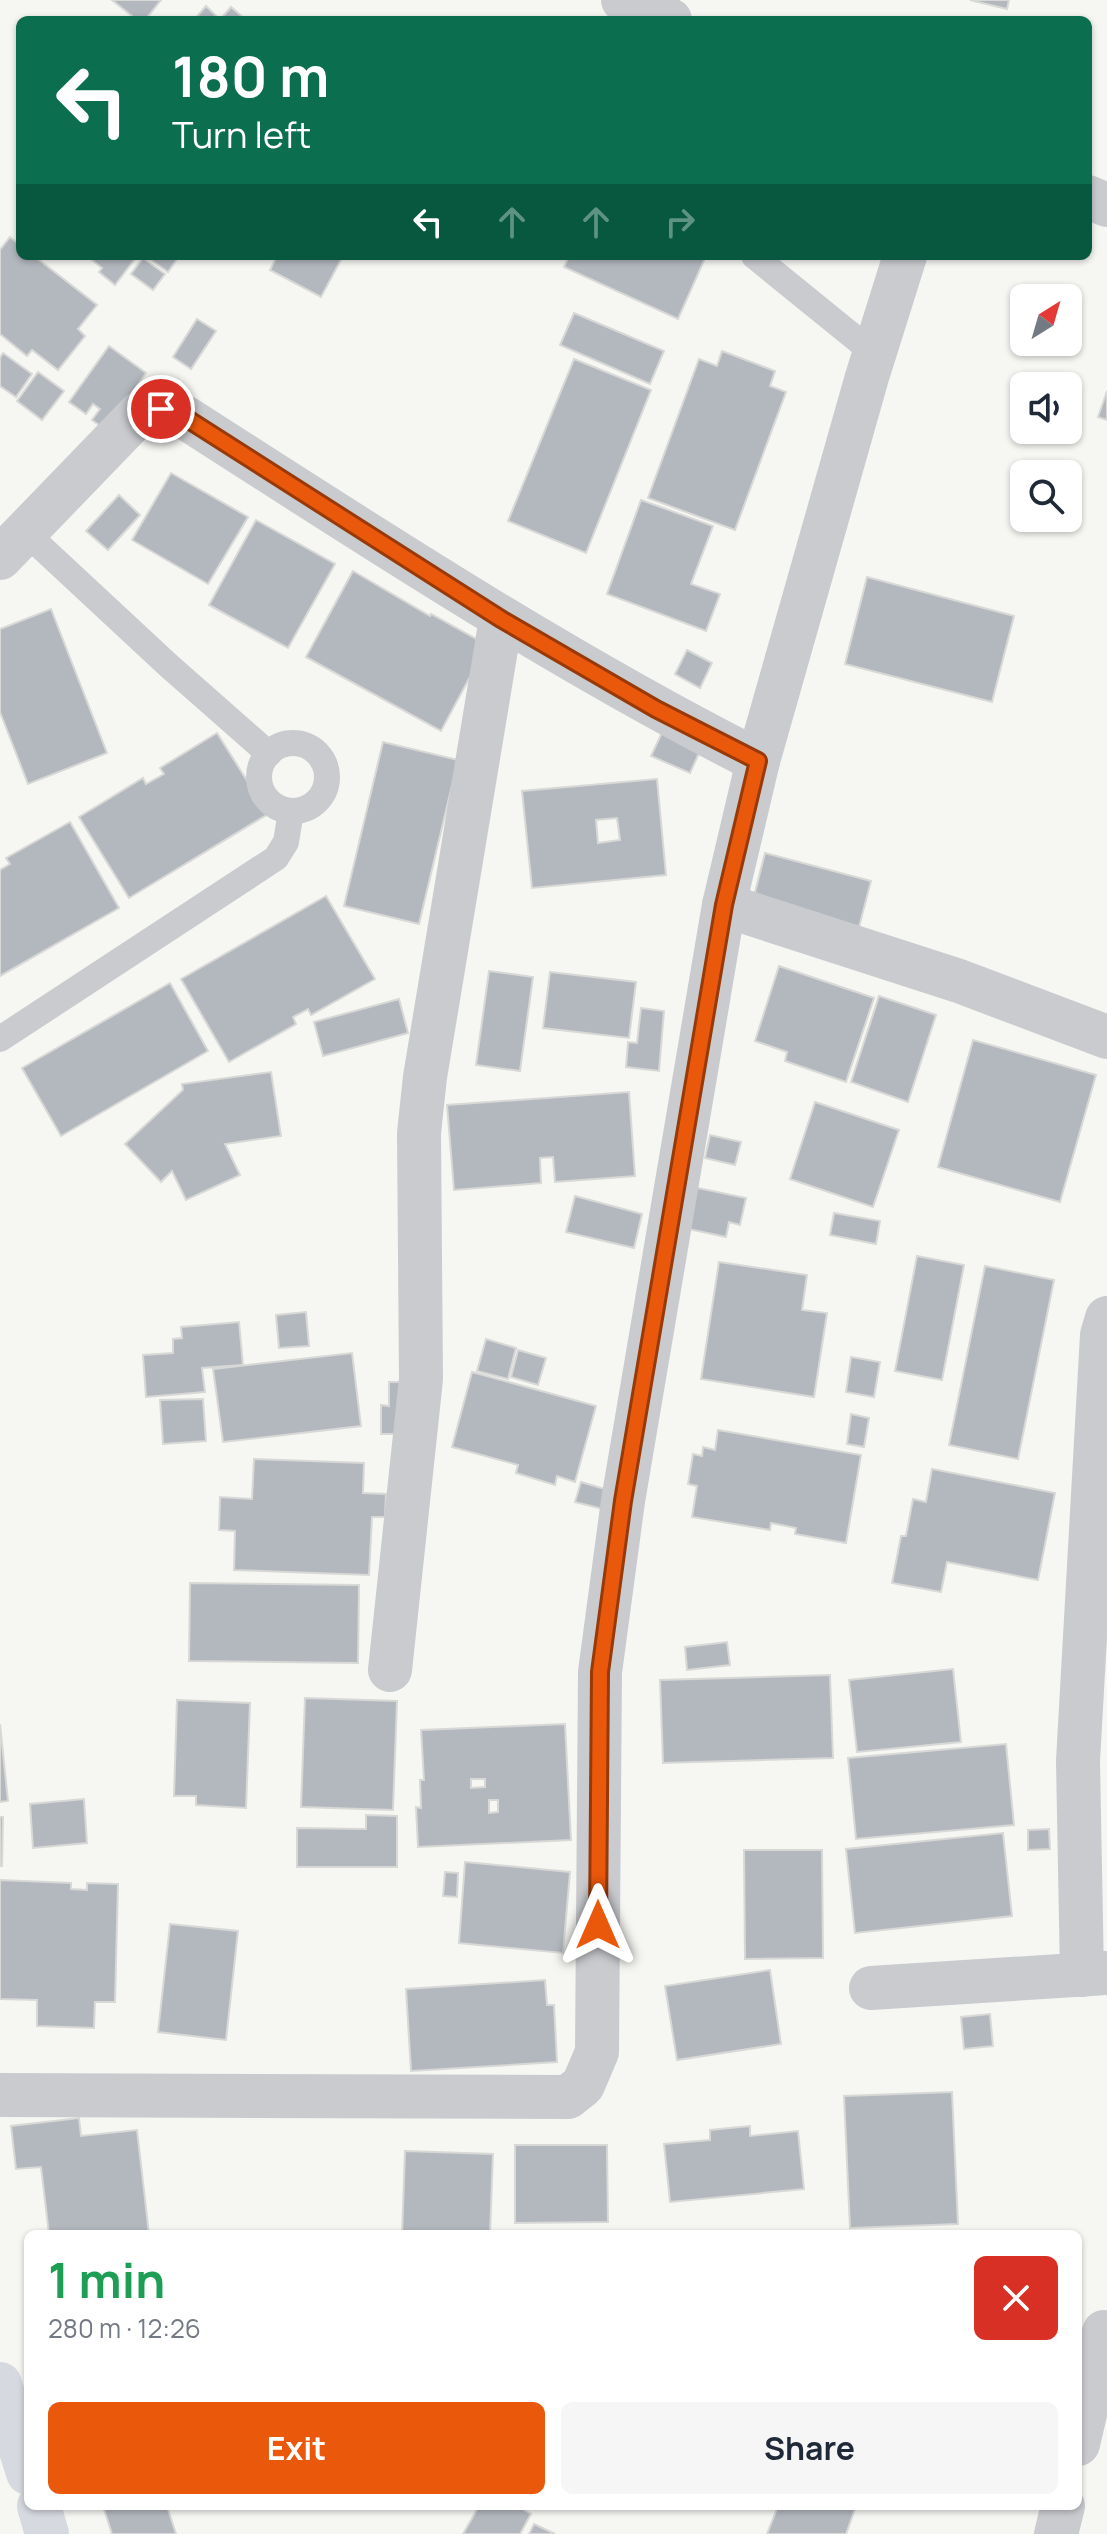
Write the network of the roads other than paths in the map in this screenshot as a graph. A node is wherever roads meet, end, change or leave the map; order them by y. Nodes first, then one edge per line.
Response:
1 (623, 0) edge
2 (661, 16) edge
3 (759, 260) edge
4 (904, 260) edge
5 (875, 351) junction
6 (13, 545) edge
7 (501, 619) junction
8 (269, 754) junction
9 (758, 761) junction
10 (291, 811) junction
11 (724, 905) junction
12 (1107, 1037) edge
13 (0, 1039) edge
14 (1107, 1318) edge
15 (390, 1670) dead end
16 (1095, 1974) edge
17 (871, 1988) dead end
18 (0, 2095) edge
19 (1104, 2332) dead end
20 (0, 2384) edge
21 (1082, 2427) edge
22 (24, 2460) edge
23 (40, 2510) edge
24 (1062, 2510) edge
25 (47, 2534) edge
26 (1056, 2534) edge

1 - 2 street
3 - 5 lane
4 - 5 street
5 - 9 street
6 - 7 street
6 - 8 lane
7 - 9 street
7 - 15 street
8 - 10 lane
8 - 10 lane
9 - 11 street
10 - 13 lane
11 - 12 street
11 - 18 street
14 - 16 street
16 - 17 street
19 - 21 street
20 - 22 main road
23 - 25 main road
24 - 26 street

